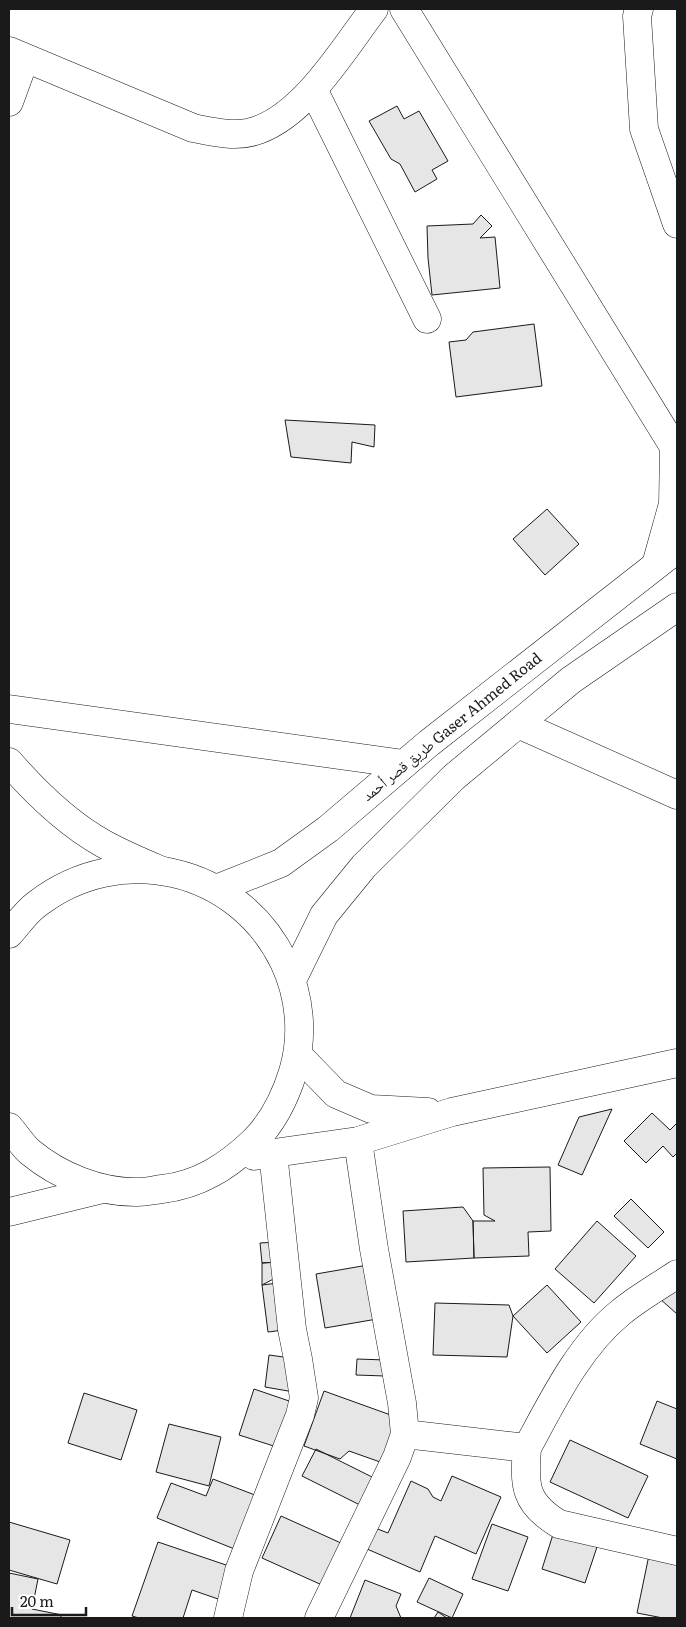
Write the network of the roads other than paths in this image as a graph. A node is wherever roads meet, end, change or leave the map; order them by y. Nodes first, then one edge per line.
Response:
1 (374, 9) edge
2 (404, 9) edge
3 (639, 9) edge
4 (17, 55) edge
5 (313, 89) junction
6 (9, 102) edge
7 (677, 224) edge
8 (427, 319) dead end
9 (676, 448) edge
10 (677, 549) edge
11 (656, 565) junction
12 (677, 607) edge
13 (9, 709) edge
14 (518, 724) junction
15 (9, 762) edge
16 (404, 764) junction
17 (677, 795) edge
18 (160, 870) junction
19 (216, 889) junction
20 (9, 934) edge
21 (292, 980) junction
22 (298, 1056) junction
23 (677, 1063) edge
24 (452, 1112) junction
25 (9, 1127) edge
26 (358, 1140) junction
27 (273, 1154) junction
28 (235, 1159) junction
29 (103, 1188) junction
30 (9, 1214) edge
31 (677, 1274) edge
32 (405, 1434) junction
33 (528, 1448) junction
34 (677, 1551) edge
35 (228, 1618) edge
36 (319, 1618) edge

1 - 5 street
2 - 9 street
3 - 7 street
4 - 5 street
4 - 6 street
5 - 8 street
9 - 11 street
10 - 11 street, طريق قصر أحمد Gaser Ahmed Road
11 - 16 street, طريق قصر أحمد Gaser Ahmed Road
12 - 14 street
13 - 16 street
14 - 17 street
14 - 21 street
15 - 18 street
16 - 19 street, طريق قصر أحمد Gaser Ahmed Road
18 - 19 street
18 - 20 street
19 - 21 street
21 - 22 street
22 - 24 street
22 - 28 street
23 - 24 street
24 - 26 street
25 - 29 street
26 - 27 street
26 - 32 street
27 - 28 street
27 - 35 street
28 - 29 street
29 - 30 street
31 - 33 street
32 - 33 street
32 - 36 street
33 - 34 street

